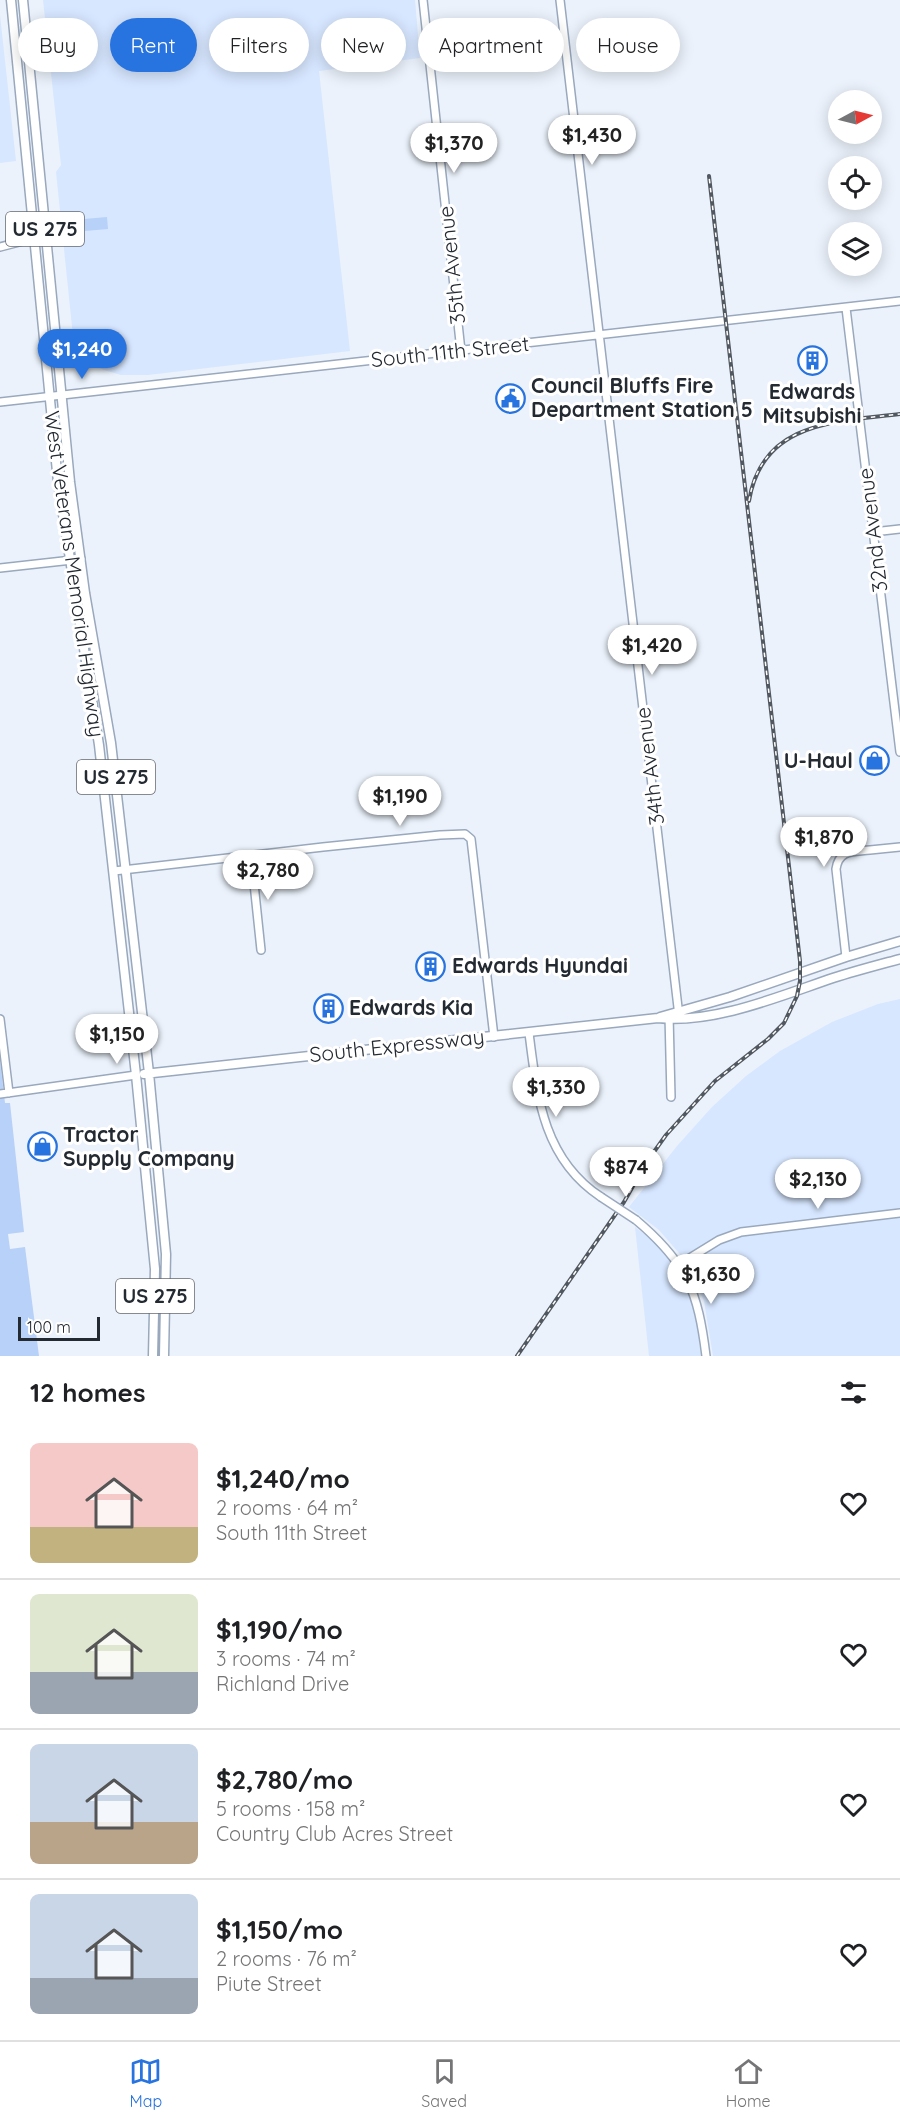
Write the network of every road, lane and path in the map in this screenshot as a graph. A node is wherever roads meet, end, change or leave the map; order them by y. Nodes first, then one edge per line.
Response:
1 (11, 0) edge
2 (23, 0) edge
3 (423, 0) edge
4 (560, 0) edge
5 (46, 237) junction
6 (34, 238) junction
7 (0, 247) edge
8 (900, 301) edge
9 (846, 308) junction
10 (600, 336) junction
11 (461, 351) junction
12 (61, 395) junction
13 (49, 396) junction
14 (0, 402) edge
15 (900, 529) edge
16 (873, 532) junction
17 (81, 559) junction
18 (70, 560) junction
19 (0, 568) edge
20 (900, 752) edge
21 (900, 847) edge
22 (251, 855) junction
23 (127, 869) junction
24 (114, 871) junction
25 (900, 941) edge
26 (261, 950) dead end
27 (846, 957) junction
28 (900, 959) edge
29 (679, 1014) junction
30 (669, 1017) junction
31 (0, 1019) edge
32 (529, 1033) junction
33 (494, 1036) junction
34 (149, 1073) junction
35 (136, 1075) junction
36 (9, 1093) junction
37 (0, 1094) edge
38 (671, 1097) dead end
39 (900, 1213) edge
40 (680, 1264) junction
41 (153, 1356) edge
42 (164, 1356) edge
43 (706, 1356) edge

1 - 6 main road, West Veterans Memorial Highway / US 275
2 - 5 main road, West Veterans Memorial Highway / US 275
3 - 11 street, 35th Avenue
4 - 10 street, 34th Avenue
5 - 6 street
5 - 12 main road, West Veterans Memorial Highway / US 275
6 - 7 street
6 - 13 main road, West Veterans Memorial Highway / US 275
8 - 9 street, South 11th Street
9 - 10 street, South 11th Street
9 - 16 street, 32nd Avenue
10 - 11 street, South 11th Street
10 - 29 street, 34th Avenue
11 - 12 street, South 11th Street
12 - 13 street, South 11th Street
12 - 17 main road, West Veterans Memorial Highway / US 275
13 - 14 street, South 11th Street
13 - 18 main road, West Veterans Memorial Highway / US 275
15 - 16 street
16 - 20 street, 32nd Avenue
17 - 18 street
17 - 23 main road, West Veterans Memorial Highway / US 275
18 - 19 street
18 - 24 main road, West Veterans Memorial Highway / US 275
21 - 27 street
22 - 23 street
22 - 26 street
22 - 33 street
23 - 24 street
23 - 34 main road, West Veterans Memorial Highway / US 275
24 - 35 main road, West Veterans Memorial Highway / US 275
25 - 27 main road, South Expressway
27 - 29 main road, South Expressway
28 - 29 main road, South Expressway
29 - 30 main road, South Expressway
30 - 32 main road, South Expressway
30 - 38 street
31 - 36 street
32 - 33 main road, South Expressway
32 - 40 street, bridge
33 - 34 main road, South Expressway
34 - 35 main road, South Expressway
34 - 42 main road, US 275
35 - 36 street
35 - 41 main road, US 275
36 - 37 street
39 - 40 street
40 - 43 street

